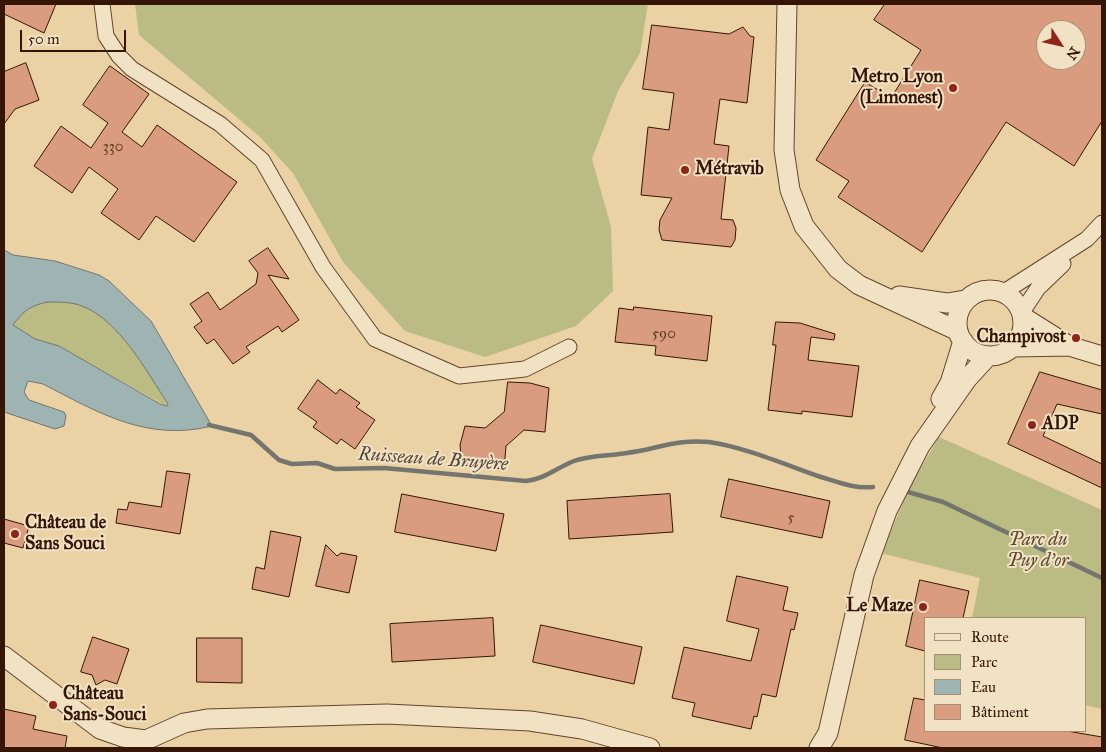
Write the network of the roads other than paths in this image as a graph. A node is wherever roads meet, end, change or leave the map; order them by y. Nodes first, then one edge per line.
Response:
1 (102, 4) edge
2 (786, 4) edge
3 (1102, 223) edge
4 (1087, 239) junction
5 (859, 285) junction
6 (1004, 292) junction
7 (965, 300) junction
8 (1023, 314) junction
9 (960, 336) junction
10 (1069, 346) junction
11 (569, 347) dead end
12 (1013, 347) junction
13 (988, 356) junction
14 (1102, 356) edge
15 (920, 446) junction
16 (4, 656) edge
17 (650, 748) edge
18 (819, 748) edge

1 - 11 street
2 - 5 street
3 - 4 street
4 - 6 street
4 - 8 street
5 - 7 street
5 - 9 street
6 - 7 street
6 - 8 street
7 - 9 street
8 - 10 street
8 - 12 street
9 - 13 street
9 - 15 street
10 - 12 street
10 - 14 street
12 - 13 street
13 - 15 street
15 - 18 street
16 - 17 street

